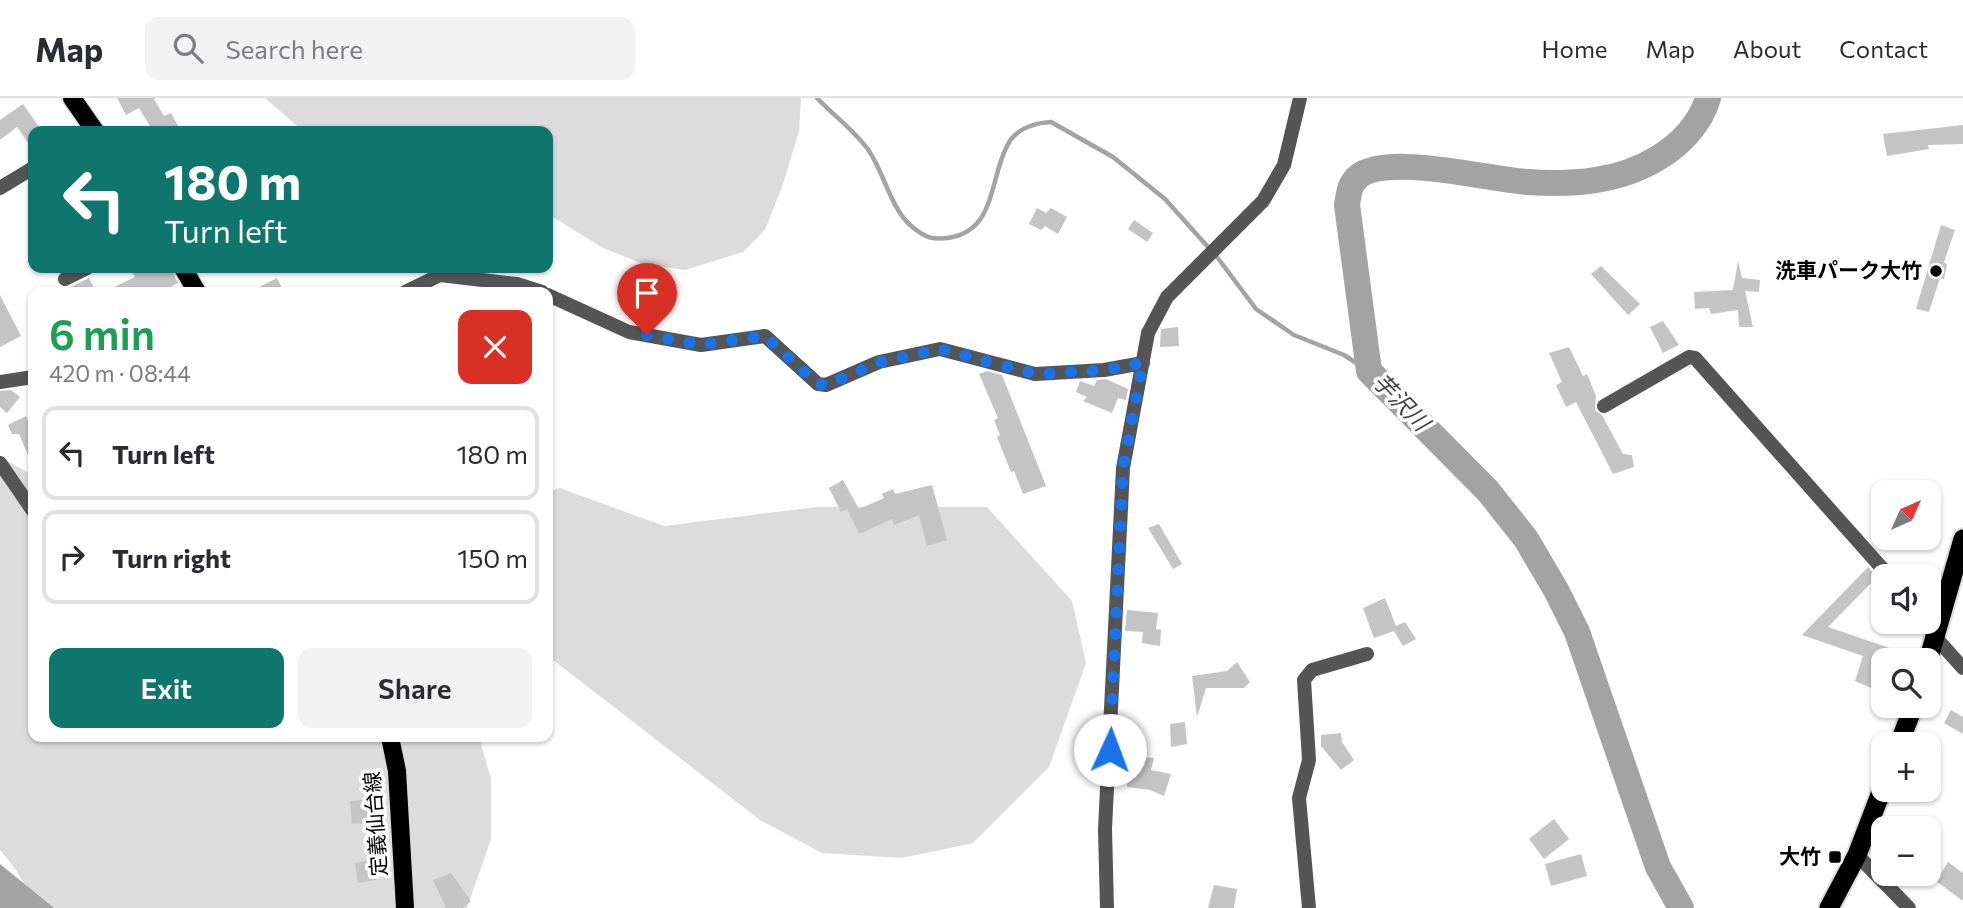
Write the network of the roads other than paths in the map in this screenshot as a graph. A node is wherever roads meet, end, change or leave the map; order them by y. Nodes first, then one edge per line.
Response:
1 (72, 98) edge
2 (1300, 98) edge
3 (92, 126) edge
4 (28, 171) edge
5 (0, 188) edge
6 (77, 273) edge
7 (65, 279) dead end
8 (415, 287) edge
9 (526, 287) edge
10 (553, 297) edge
11 (1143, 363) junction
12 (28, 378) edge
13 (0, 383) edge
14 (1604, 406) dead end
15 (0, 463) edge
16 (28, 504) edge
17 (1963, 539) edge
18 (1878, 564) edge
19 (1941, 607) edge
20 (1938, 634) edge
21 (1367, 654) dead end
22 (1963, 668) edge
23 (391, 742) edge
24 (1877, 802) edge
25 (1857, 855) junction
26 (405, 908) edge
27 (1107, 908) edge
28 (1308, 908) edge
29 (1829, 908) edge
30 (1909, 908) edge

1 - 3 main road
2 - 11 street
4 - 5 street
6 - 7 street
8 - 9 street
10 - 11 street
11 - 27 street
12 - 13 street
14 - 18 street
15 - 16 street
17 - 19 highway
20 - 22 street
21 - 28 street
23 - 26 main road, 定義仙台線
24 - 25 highway
25 - 29 highway
25 - 30 street

